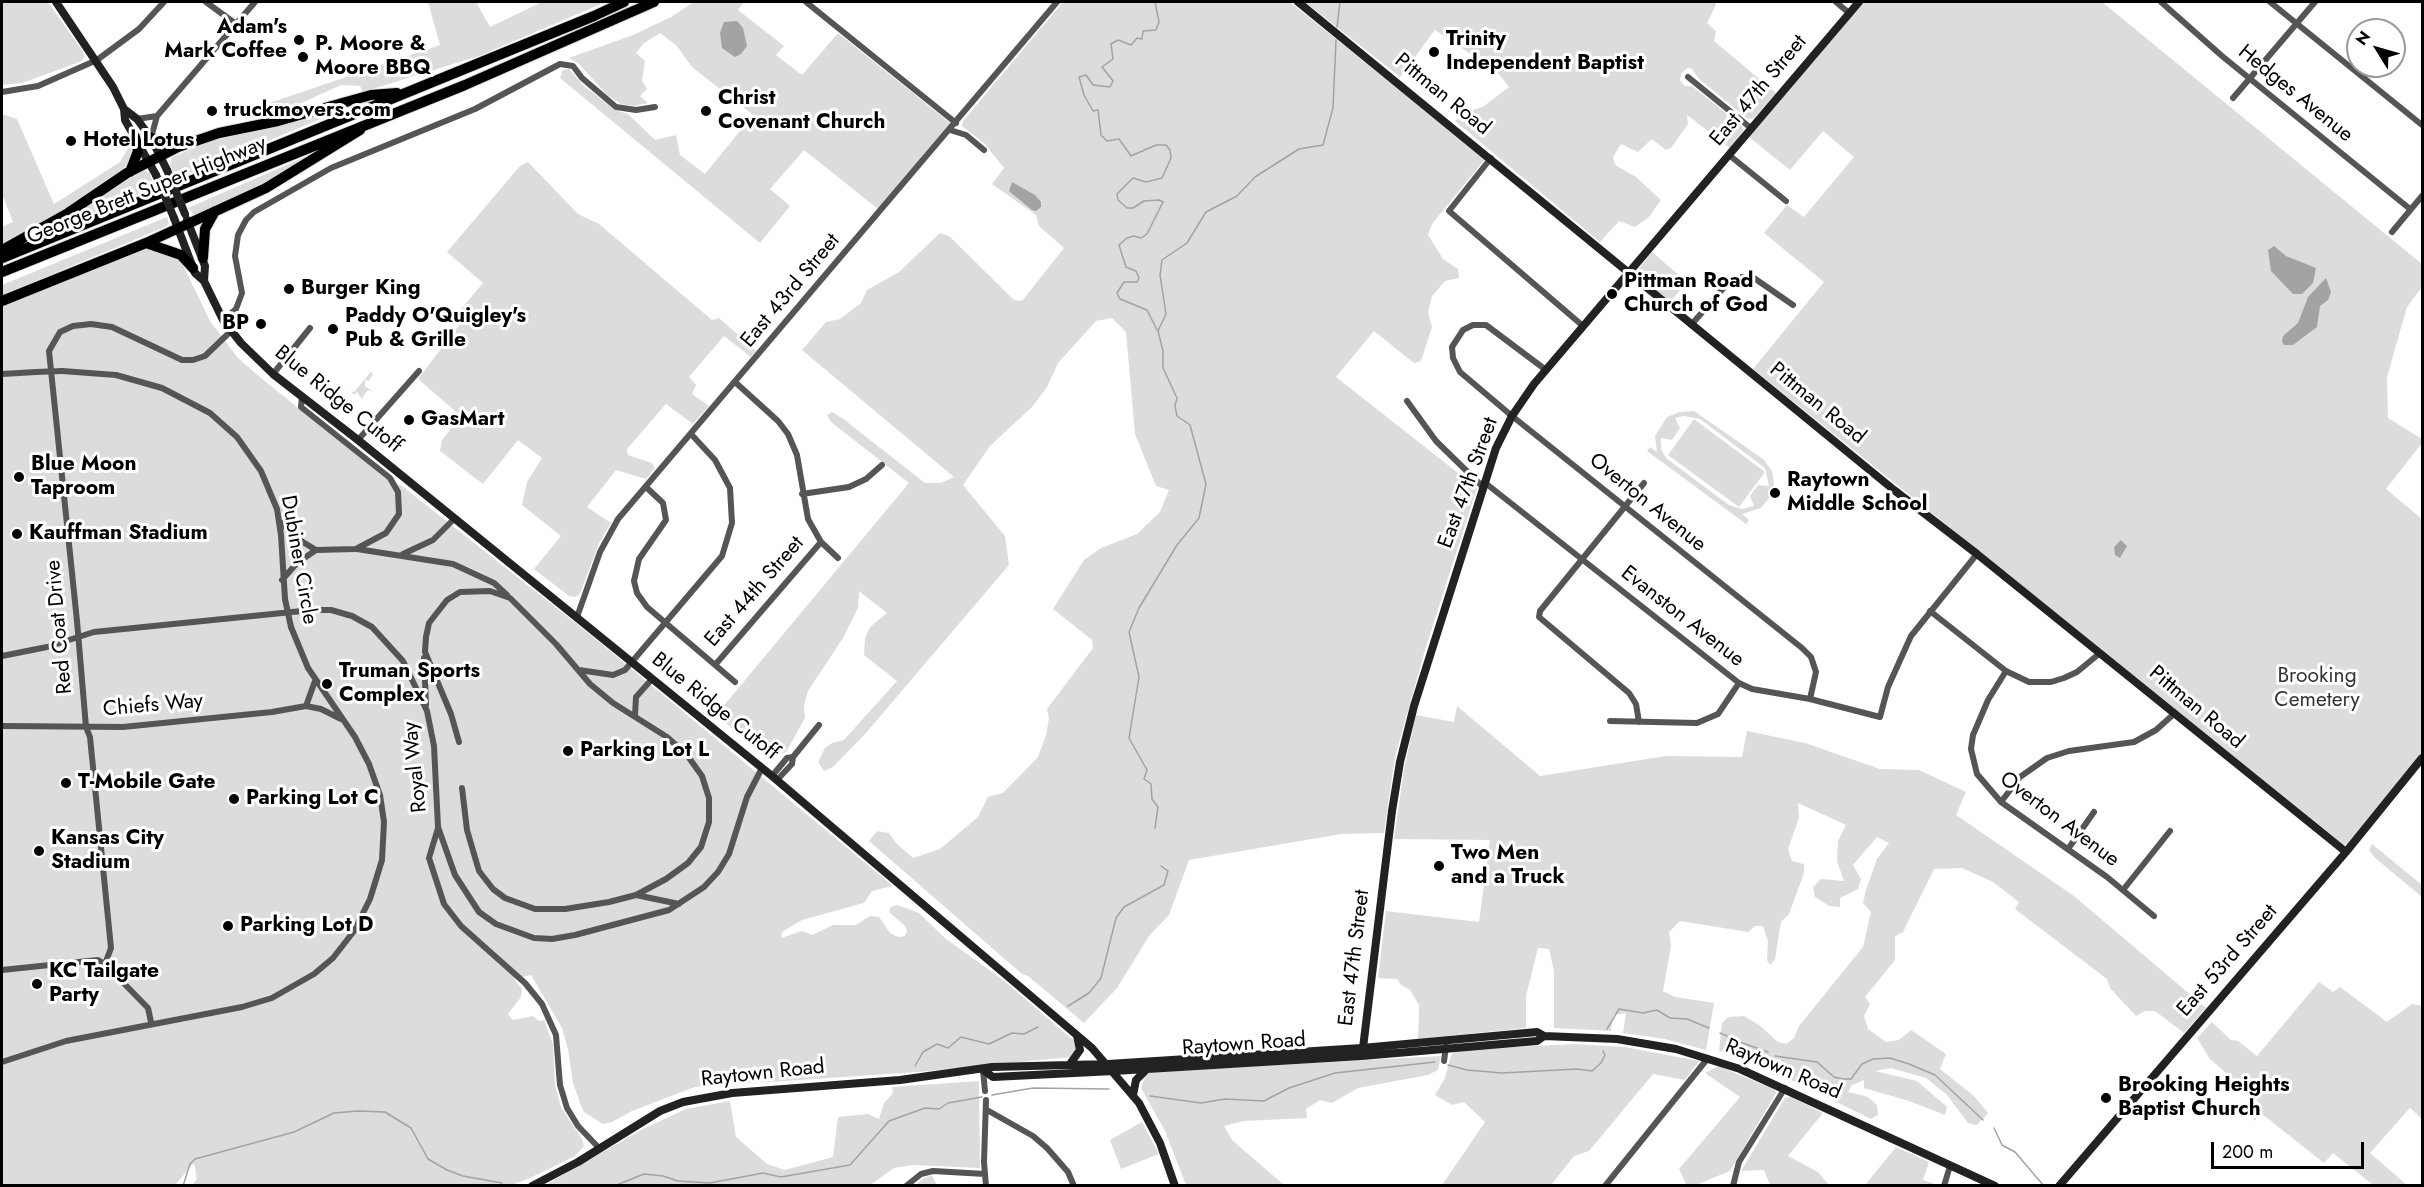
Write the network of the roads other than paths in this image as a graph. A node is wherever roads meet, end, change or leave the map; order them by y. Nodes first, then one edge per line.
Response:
1 (56, 2) edge
2 (164, 2) edge
3 (206, 2) edge
4 (255, 2) edge
5 (624, 2) edge
6 (654, 2) edge
7 (806, 2) edge
8 (1057, 2) edge
9 (1298, 2) edge
10 (1836, 2) edge
11 (1859, 2) edge
12 (2161, 2) edge
13 (2270, 2) edge
14 (2315, 2) edge
15 (1849, 13) junction
16 (2296, 23) junction
17 (236, 24) junction
18 (97, 60) junction
19 (2346, 62) edge
20 (1688, 77) dead end
21 (2250, 78) junction
22 (2366, 78) edge
23 (2, 92) edge
24 (409, 92) junction
25 (2233, 98) dead end
26 (655, 107) dead end
27 (124, 109) junction
28 (157, 116) junction
29 (137, 119) junction
30 (374, 120) junction
31 (956, 123) junction
32 (2422, 125) edge
33 (1752, 129) junction
34 (950, 130) junction
35 (135, 137) junction
36 (151, 138) junction
37 (178, 147) junction
38 (984, 150) dead end
39 (1729, 155) junction
40 (162, 156) junction
41 (1491, 158) junction
42 (150, 162) junction
43 (130, 172) junction
44 (2422, 196) edge
45 (1786, 201) dead end
46 (2410, 209) junction
47 (216, 210) junction
48 (186, 219) junction
49 (175, 223) junction
50 (2392, 232) dead end
51 (146, 243) junction
52 (2, 250) edge
53 (2, 258) edge
54 (203, 258) junction
55 (193, 268) junction
56 (2, 272) edge
57 (1629, 272) junction
58 (204, 281) junction
59 (2, 301) edge
60 (1793, 306) dead end
61 (224, 320) junction
62 (1691, 325) junction
63 (1583, 326) junction
64 (310, 328) dead end
65 (231, 331) junction
66 (418, 370) dead end
67 (1546, 370) junction
68 (2, 374) edge
69 (273, 374) junction
70 (735, 382) junction
71 (302, 396) junction
72 (1407, 400) dead end
73 (1512, 416) junction
74 (691, 434) junction
75 (358, 440) junction
76 (882, 465) dead end
77 (1644, 483) dead end
78 (1483, 484) junction
79 (646, 487) junction
80 (802, 494) junction
81 (1626, 507) junction
82 (455, 518) junction
83 (279, 521) junction
84 (821, 542) junction
85 (356, 549) junction
86 (316, 550) junction
87 (403, 554) junction
88 (1977, 554) junction
89 (838, 558) dead end
90 (1582, 561) junction
91 (282, 580) junction
92 (510, 598) junction
93 (1930, 611) junction
94 (577, 617) junction
95 (666, 624) junction
96 (78, 638) junction
97 (424, 652) junction
98 (2100, 653) junction
99 (2, 656) edge
100 (633, 662) junction
101 (715, 665) junction
102 (578, 670) junction
103 (2006, 671) junction
104 (652, 679) junction
105 (315, 681) junction
106 (735, 682) dead end
107 (1739, 683) junction
108 (1810, 699) junction
109 (306, 706) junction
110 (427, 711) junction
111 (2175, 713) junction
112 (635, 716) junction
113 (1880, 717) junction
114 (344, 721) junction
115 (1610, 721) dead end
116 (1639, 722) junction
117 (819, 725) dead end
118 (1884, 725) dead end
119 (2, 726) edge
120 (86, 727) junction
121 (459, 742) dead end
122 (2421, 762) edge
123 (762, 768) junction
124 (774, 778) junction
125 (462, 788) dead end
126 (2001, 802) junction
127 (2094, 812) dead end
128 (438, 827) junction
129 (2170, 831) dead end
130 (2068, 849) junction
131 (2346, 852) junction
132 (2123, 890) junction
133 (636, 895) junction
134 (679, 904) junction
135 (2154, 916) dead end
136 (105, 964) junction
137 (2, 970) edge
138 (151, 1022) junction
139 (1077, 1035) junction
140 (1446, 1044) junction
141 (1362, 1052) junction
142 (1708, 1058) junction
143 (1444, 1061) dead end
144 (2, 1062) edge
145 (1070, 1064) junction
146 (1108, 1064) junction
147 (1147, 1069) junction
148 (983, 1070) junction
149 (1114, 1071) junction
150 (1785, 1088) junction
151 (985, 1091) dead end
152 (1133, 1095) junction
153 (986, 1100) dead end
154 (987, 1110) junction
155 (599, 1148) junction
156 (1950, 1166) junction
157 (985, 1174) junction
158 (532, 1185) edge
159 (906, 1185) edge
160 (986, 1185) edge
161 (1074, 1185) edge
162 (1175, 1185) edge
163 (1605, 1185) edge
164 (1733, 1185) edge
165 (1944, 1185) edge
166 (1995, 1185) edge
167 (2059, 1185) edge

1 - 18 main road, Blue Ridge Cutoff
2 - 18 street
3 - 17 street
4 - 17 street
5 - 24 highway, George Brett Super Highway
6 - 30 highway
7 - 31 street
8 - 31 street, East 43rd Street
9 - 41 main road, Pittman Road
10 - 15 street
11 - 15 main road, East 47th Street
12 - 21 street, Hedges Avenue
13 - 16 street
14 - 16 street
15 - 33 main road, East 47th Street
16 - 19 street
16 - 21 street
17 - 28 street
18 - 23 street
18 - 27 main road, Blue Ridge Cutoff
20 - 33 street
21 - 25 street
21 - 46 street, Hedges Avenue
22 - 32 street
24 - 37 highway
24 - 53 highway, George Brett Super Highway
26 - 61 street
27 - 29 main road, Blue Ridge Cutoff
27 - 35 main road, Blue Ridge Cutoff
28 - 29 street
28 - 36 street
29 - 36 main road, Blue Ridge Cutoff
30 - 47 highway
30 - 56 highway, George Brett Super Highway
31 - 34 street, East 43rd Street
33 - 39 main road, East 47th Street
34 - 38 street
34 - 70 street, East 43rd Street
35 - 42 main road, Blue Ridge Cutoff
35 - 43 highway
36 - 37 highway
36 - 40 main road, Blue Ridge Cutoff
37 - 40 highway
39 - 45 street
39 - 57 main road, East 47th Street
40 - 42 highway
40 - 48 main road, Blue Ridge Cutoff, bridge
41 - 57 main road, Pittman Road
41 - 63 street
42 - 43 highway
42 - 49 main road, Blue Ridge Cutoff, bridge
43 - 52 highway
44 - 46 street
46 - 50 street
47 - 48 highway
47 - 54 highway
48 - 49 highway
48 - 54 main road, Blue Ridge Cutoff
49 - 51 highway
49 - 55 main road, Blue Ridge Cutoff
51 - 55 highway
51 - 59 highway
54 - 58 main road, Blue Ridge Cutoff
55 - 58 main road, Blue Ridge Cutoff
57 - 62 main road, Pittman Road
57 - 63 main road, East 47th Street
58 - 61 main road, Blue Ridge Cutoff
60 - 62 street
61 - 65 main road, Blue Ridge Cutoff
62 - 88 main road, Pittman Road
63 - 67 main road, East 47th Street
64 - 69 street
65 - 69 main road, Blue Ridge Cutoff
65 - 96 street, Red Coat Drive
66 - 75 street
67 - 73 main road, East 47th Street
67 - 73 street, Overton Avenue
68 - 83 street, Dubiner Circle, bridge
69 - 71 main road, Blue Ridge Cutoff
70 - 74 street, East 43rd Street
70 - 80 street
71 - 75 main road, Blue Ridge Cutoff
71 - 85 street
72 - 78 street, Evanston Avenue
73 - 78 main road, East 47th Street
73 - 81 street, Overton Avenue
74 - 79 street, East 43rd Street
74 - 95 street
75 - 82 main road, Blue Ridge Cutoff
76 - 80 street
77 - 81 street
78 - 90 street, Evanston Avenue
78 - 141 main road, East 47th Street
79 - 94 street, East 43rd Street
79 - 95 street
80 - 84 street
81 - 90 street
81 - 108 street, Overton Avenue
82 - 87 street
82 - 94 main road, Blue Ridge Cutoff
83 - 86 street
83 - 91 street, Dubiner Circle
84 - 89 street
84 - 101 street, East 44th Street
85 - 86 street
85 - 87 street
86 - 91 street
87 - 92 street
88 - 93 street
88 - 98 main road, Pittman Road
90 - 107 street, Evanston Avenue
90 - 116 street
91 - 105 street, Dubiner Circle, bridge
92 - 97 street
92 - 102 street
93 - 103 street
93 - 113 street
94 - 100 main road, Blue Ridge Cutoff
95 - 100 street
95 - 101 street
96 - 99 street, Royal Way
96 - 110 street, Royal Way
96 - 120 street, Red Coat Drive
97 - 110 street
97 - 121 street
98 - 103 street
98 - 111 main road, Pittman Road
100 - 102 street
100 - 104 main road, Blue Ridge Cutoff
101 - 106 street
102 - 112 street
103 - 126 street, Overton Avenue
104 - 112 street
104 - 123 main road, Blue Ridge Cutoff
105 - 109 street
105 - 114 street, Dubiner Circle
107 - 108 street, Evanston Avenue
107 - 116 street
108 - 113 street, Evanston Avenue
109 - 114 street, Chiefs Way
109 - 120 street, Chiefs Way
110 - 128 street, Royal Way
111 - 126 street
111 - 131 main road, Pittman Road
112 - 133 street
113 - 118 street
114 - 138 street, Dubiner Circle
115 - 116 street
117 - 124 street
119 - 120 street, Chiefs Way
120 - 136 street, Red Coat Drive
122 - 131 main road, East 53rd Street
123 - 124 main road, Blue Ridge Cutoff
123 - 134 street, Royal Way
124 - 139 main road, Blue Ridge Cutoff
125 - 133 street
126 - 130 street, Overton Avenue
127 - 130 street
128 - 134 street, Royal Way
128 - 155 street
129 - 132 street
130 - 132 street, Overton Avenue
131 - 167 main road, East 53rd Street
132 - 135 street, Overton Avenue
133 - 134 street
136 - 137 street
136 - 138 street
138 - 144 street, Dubiner Circle
139 - 145 main road
139 - 146 main road, Blue Ridge Cutoff
140 - 141 main road, Raytown Road
140 - 142 main road, Raytown Road
140 - 143 street
141 - 146 main road, Raytown Road
141 - 147 main road, Raytown Road
142 - 150 main road, Raytown Road
142 - 163 street
145 - 146 main road, Raytown Road
145 - 148 main road, Raytown Road
146 - 149 main road, Blue Ridge Cutoff
147 - 149 main road, Raytown Road
147 - 152 main road
148 - 149 main road, Raytown Road
148 - 151 street
148 - 155 main road, Raytown Road
149 - 152 main road, Blue Ridge Cutoff
150 - 156 main road, Raytown Road
150 - 164 street
152 - 162 main road, Blue Ridge Cutoff
153 - 154 street
154 - 157 street
154 - 161 street
155 - 158 main road, Raytown Road
156 - 165 street
156 - 166 main road, Raytown Road
157 - 159 street
157 - 160 street

